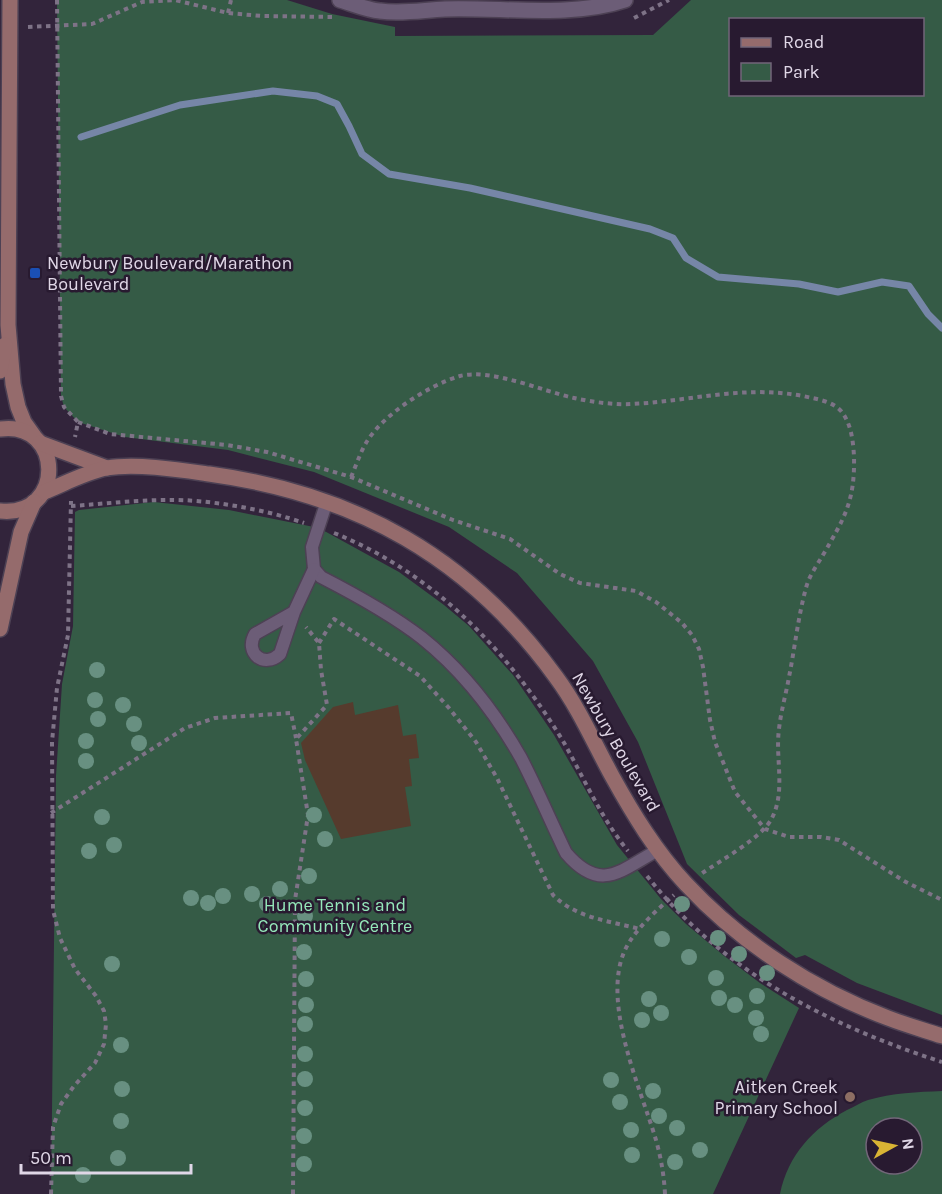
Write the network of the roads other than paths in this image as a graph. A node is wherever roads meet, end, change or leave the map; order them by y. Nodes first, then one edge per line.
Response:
1 (10, 0) edge
2 (340, 0) edge
3 (625, 0) edge
4 (8, 325) junction
5 (0, 371) edge
6 (0, 429) edge
7 (37, 440) junction
8 (107, 468) junction
9 (39, 497) junction
10 (327, 501) junction
11 (0, 511) edge
12 (314, 569) junction
13 (294, 612) road end
14 (0, 629) edge
15 (658, 850) junction
16 (942, 1036) edge

1 - 4 street
2 - 3 street
4 - 5 street
4 - 7 street
6 - 7 street, Newbury Boulevard
7 - 8 street, Newbury Boulevard
7 - 9 street
8 - 9 street, Newbury Boulevard
8 - 10 street, Newbury Boulevard
9 - 11 street, Newbury Boulevard
9 - 14 street
10 - 12 lane
10 - 15 street, Newbury Boulevard
12 - 13 lane
12 - 15 lane
15 - 16 street, Newbury Boulevard

